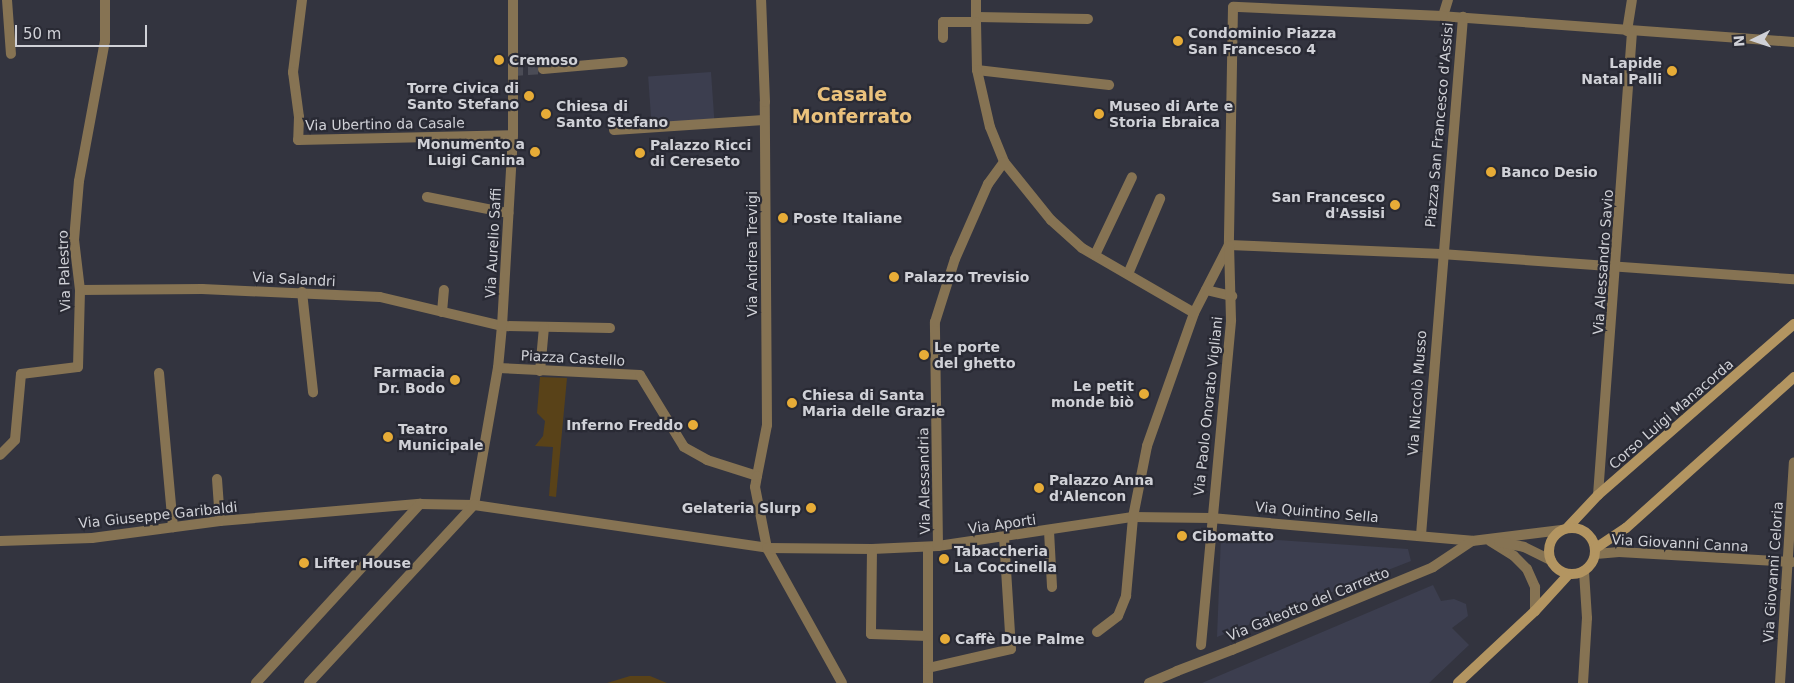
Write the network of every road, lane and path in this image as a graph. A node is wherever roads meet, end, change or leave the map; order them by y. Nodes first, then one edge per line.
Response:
1 (7, 0) edge
2 (105, 0) edge
3 (302, 0) edge
4 (513, 0) edge
5 (761, 0) edge
6 (976, 0) edge
7 (1448, 0) edge
8 (1632, 0) edge
9 (1444, 16) junction
10 (1462, 17) junction
11 (976, 20) junction
12 (1088, 20) dead end
13 (1630, 31) junction
14 (943, 38) dead end
15 (1794, 42) edge
16 (11, 54) dead end
17 (623, 62) dead end
18 (543, 69) tunnel mouth
19 (977, 70) junction
20 (1109, 85) dead end
21 (764, 120) junction
22 (614, 130) dead end
23 (513, 135) junction
24 (1004, 162) junction
25 (1132, 177) dead end
26 (427, 197) dead end
27 (1160, 199) dead end
28 (508, 213) junction
29 (1229, 245) junction
30 (1442, 254) junction
31 (1095, 256) junction
32 (1617, 266) junction
33 (1128, 274) junction
34 (1794, 279) edge
35 (80, 290) junction
36 (444, 290) dead end
37 (1206, 290) junction
38 (302, 292) junction
39 (1232, 296) junction
40 (442, 312) junction
41 (1194, 313) junction
42 (1794, 324) edge
43 (502, 326) junction
44 (544, 327) junction
45 (610, 328) dead end
46 (498, 368) junction
47 (540, 371) junction
48 (159, 373) dead end
49 (1794, 377) edge
50 (313, 392) dead end
51 (0, 455) edge
52 (1794, 462) edge
53 (756, 476) junction
54 (218, 480) dead end
55 (1598, 496) junction
56 (420, 504) junction
57 (474, 504) junction
58 (1134, 517) junction
59 (1211, 518) junction
60 (220, 521) junction
61 (173, 527) junction
62 (1565, 528) junction
63 (1049, 531) junction
64 (1421, 534) junction
65 (1004, 538) junction
66 (0, 541) edge
67 (1472, 541) junction
68 (1490, 541) junction
69 (933, 546) junction
70 (767, 548) junction
71 (872, 549) junction
72 (1596, 551) junction
73 (1550, 560) junction
74 (1791, 562) edge
75 (1584, 571) junction
76 (1569, 574) junction
77 (1052, 587) dead end
78 (1535, 611) junction
79 (1097, 632) dead end
80 (928, 636) junction
81 (1202, 662) junction
82 (928, 668) junction
83 (256, 683) edge
84 (309, 683) edge
85 (842, 683) edge
86 (928, 683) edge
87 (1149, 683) edge
88 (1458, 683) edge
89 (1583, 683) edge
90 (1780, 683) edge

1 - 16 street
2 - 35 street, Via Palestro
3 - 23 street, Via Ubertino da Casale
4 - 23 street, Via Aurelio Saffi
5 - 21 street, Via Andrea Trevigi
6 - 11 street
7 - 9 street
8 - 13 street, Via Alessandro Savio
9 - 10 street, Piazza San Francesco d'Assisi
9 - 29 street, Piazza San Francesco d'Assisi
10 - 13 street
10 - 30 street, Piazza San Francesco d'Assisi
11 - 12 street
11 - 14 street
11 - 19 street
13 - 15 street
13 - 32 street, Via Alessandro Savio
17 - 18 street
19 - 20 street
19 - 24 street
21 - 22 street
21 - 53 street, Via Andrea Trevigi
23 - 28 street, Via Aurelio Saffi
24 - 31 street
24 - 69 street, Via Alessandria
25 - 31 street
26 - 28 street
27 - 33 street
28 - 43 street, Via Aurelio Saffi
29 - 30 street
29 - 37 street, Via Paolo Onorato Vigliani
29 - 39 street, Via Paolo Onorato Vigliani
30 - 32 street
30 - 64 street, Via Niccolò Musso
31 - 33 street
32 - 34 street
32 - 55 street, Via Alessandro Savio
33 - 41 street
35 - 38 street, Via Salandri
35 - 51 street, Via Palestro
36 - 40 street
37 - 39 street
37 - 41 street, Via Paolo Onorato Vigliani
38 - 40 street, Via Salandri
38 - 50 street
39 - 59 street, Via Paolo Onorato Vigliani
40 - 43 street, Via Salandri
41 - 58 street, Via Paolo Onorato Vigliani
42 - 55 main road, Corso Luigi Manacorda
43 - 44 street, Via Salandri
43 - 46 street, Via Aurelio Saffi
44 - 45 street, Via Salandri
44 - 47 street
46 - 47 street, Piazza Castello
46 - 57 street
47 - 53 street, Piazza Castello
48 - 61 street
49 - 72 main road
52 - 74 street, Via Giovanni Celoria
53 - 70 street
54 - 60 street
55 - 62 main road, Corso Luigi Manacorda
56 - 57 street
56 - 60 street, Via Giuseppe Garibaldi
56 - 83 street
57 - 70 street
57 - 84 street
58 - 59 street
58 - 63 street, Via Aporti
58 - 79 street, Via Paolo Onorato Vigliani
59 - 64 street, Via Quintino Sella
59 - 81 street, Via Paolo Onorato Vigliani
60 - 61 street, Via Giuseppe Garibaldi
61 - 66 street, Via Giuseppe Garibaldi
62 - 68 street
62 - 72 main road
62 - 73 main road
63 - 65 street, Via Aporti
63 - 77 street
64 - 67 street, Via Quintino Sella
65 - 69 street, Via Aporti
65 - 82 street
67 - 68 street, Via Quintino Sella
67 - 81 street, Via Galeotto del Carretto
68 - 73 street
68 - 78 street
69 - 71 street, Via Aporti
69 - 80 street, Via Alessandria
70 - 71 street
70 - 85 street
71 - 80 street
72 - 74 street, Via Giovanni Canna
72 - 75 main road
73 - 76 main road
74 - 90 street, Via Giovanni Celoria
75 - 76 main road
75 - 89 street
76 - 78 main road
78 - 88 main road
80 - 82 street, Via Alessandria
81 - 87 street, Via Galeotto del Carretto
82 - 86 street, Via Alessandria

